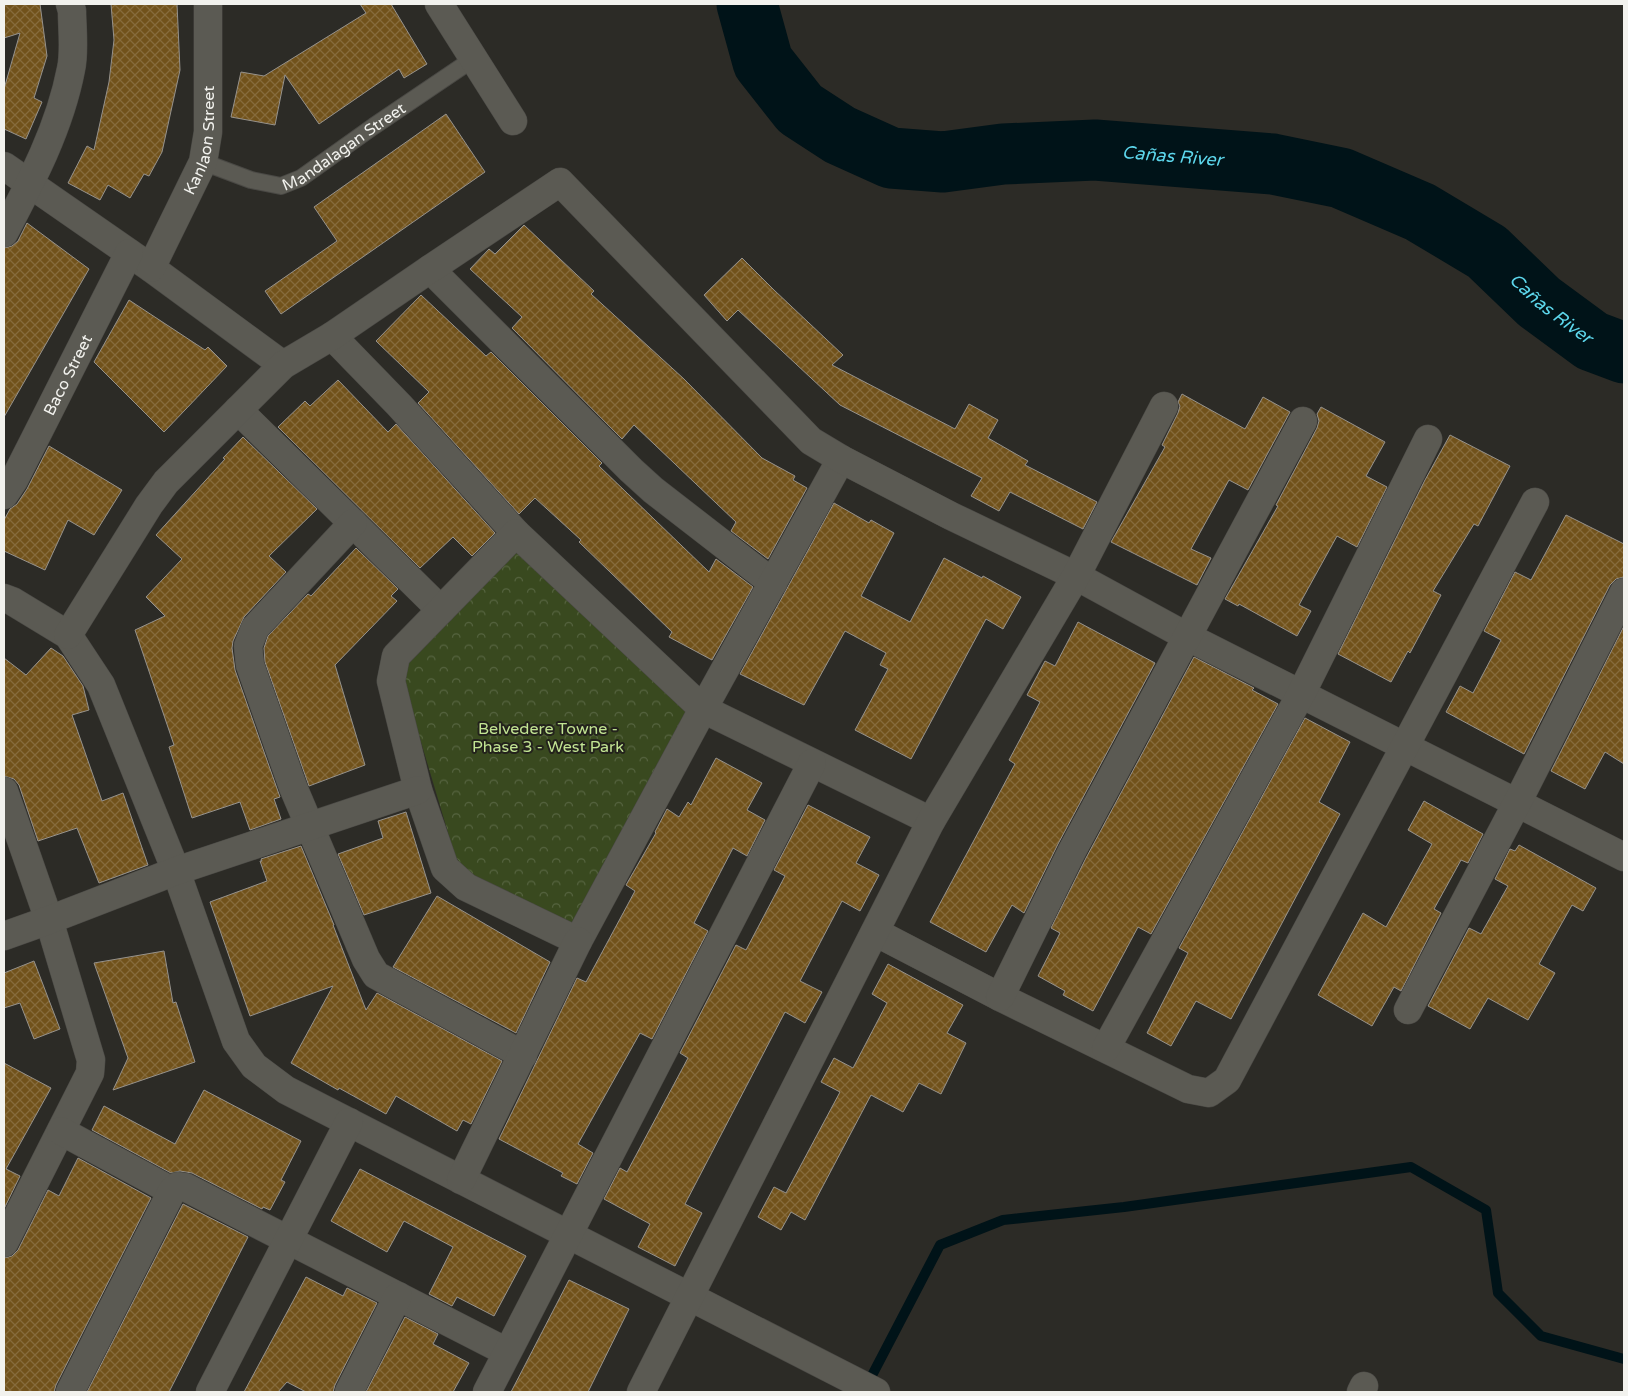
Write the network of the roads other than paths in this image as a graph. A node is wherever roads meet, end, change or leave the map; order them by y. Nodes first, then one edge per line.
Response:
1 (70, 4) edge
2 (208, 4) edge
3 (438, 4) edge
4 (473, 59) junction
5 (513, 121) dead end
6 (203, 162) junction
7 (4, 166) edge
8 (30, 184) junction
9 (4, 232) edge
10 (140, 261) junction
11 (430, 268) junction
12 (332, 336) junction
13 (284, 365) junction
14 (1164, 406) dead end
15 (238, 410) junction
16 (1303, 421) dead end
17 (1428, 439) dead end
18 (841, 459) junction
19 (4, 495) edge
20 (1535, 502) dead end
21 (353, 523) junction
22 (516, 533) junction
23 (1076, 576) junction
24 (773, 583) junction
25 (1624, 592) edge
26 (4, 598) edge
27 (441, 610) junction
28 (68, 635) junction
29 (1186, 636) junction
30 (1301, 694) junction
31 (703, 709) junction
32 (1404, 746) junction
33 (812, 763) junction
34 (418, 790) junction
35 (4, 791) edge
36 (1517, 803) junction
37 (931, 821) junction
38 (311, 826) junction
39 (1624, 857) edge
40 (176, 871) junction
41 (49, 920) junction
42 (875, 932) junction
43 (4, 936) edge
44 (578, 941) junction
45 (1000, 997) junction
46 (1408, 1010) dead end
47 (1106, 1048) junction
48 (523, 1055) junction
49 (350, 1122) junction
50 (61, 1131) junction
51 (461, 1180) junction
52 (172, 1192) junction
53 (568, 1234) junction
54 (288, 1240) junction
55 (4, 1243) edge
56 (398, 1296) junction
57 (690, 1296) junction
58 (507, 1352) junction
59 (70, 1392) edge
60 (210, 1392) edge
61 (349, 1392) edge
62 (487, 1392) edge
63 (641, 1392) edge
64 (876, 1392) edge

1 - 8 street
2 - 6 street, Kanlaon Street
3 - 4 street
4 - 5 street
4 - 6 lane, Mandalagan Street
6 - 10 street, Kanlaon Street
7 - 8 street
8 - 9 street
8 - 10 street
10 - 13 street
10 - 19 street, Baco Street
11 - 12 street
11 - 18 street
11 - 24 street
12 - 13 street
12 - 22 street
13 - 15 street
14 - 23 street
15 - 21 street
15 - 28 street
16 - 29 street
17 - 30 street
18 - 23 street
18 - 24 street
20 - 32 street
21 - 27 street
21 - 38 street
22 - 27 street
22 - 31 street
23 - 29 street
23 - 37 street
24 - 31 street
25 - 36 street
26 - 28 street
27 - 34 street
28 - 40 street
29 - 30 street
29 - 45 street
30 - 32 street
30 - 47 street
31 - 33 street
31 - 44 street
32 - 36 street
32 - 47 street
33 - 37 street
33 - 53 street
34 - 38 street
34 - 44 street
35 - 41 street
36 - 39 street
36 - 46 street
37 - 42 street
38 - 40 street
38 - 48 street
40 - 41 street
40 - 49 street
41 - 43 street
41 - 50 street
42 - 45 street
42 - 57 street
44 - 48 street
45 - 47 street
48 - 51 street
49 - 51 street
49 - 54 street
50 - 52 street
50 - 55 street
51 - 53 street
52 - 54 street
52 - 59 street
53 - 57 street
53 - 58 street
54 - 56 street
54 - 60 street
56 - 58 street
56 - 61 street
57 - 63 street
57 - 64 street
58 - 62 street

